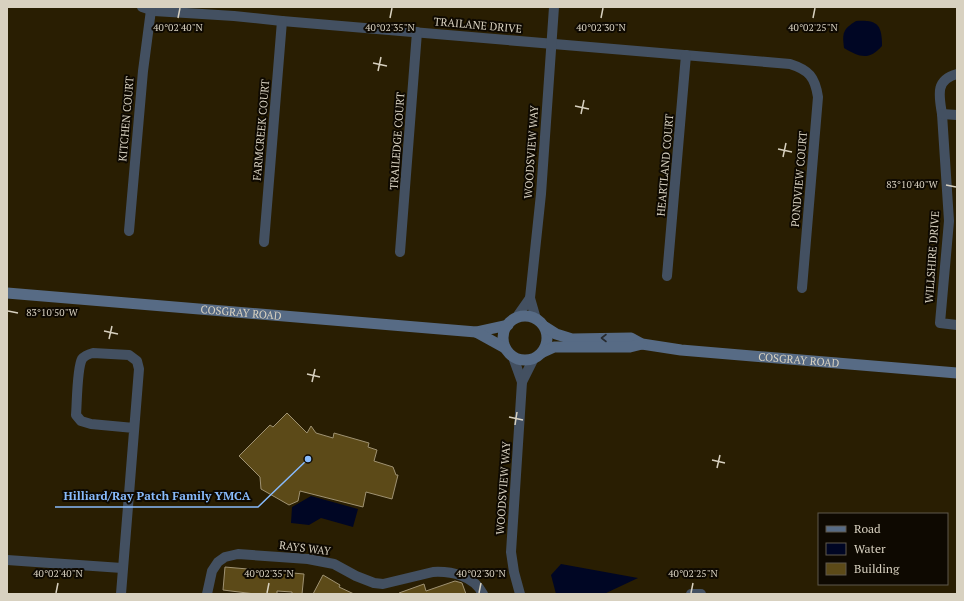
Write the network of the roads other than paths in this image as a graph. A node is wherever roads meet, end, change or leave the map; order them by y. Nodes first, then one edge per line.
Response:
1 (554, 7) edge
2 (146, 9) edge
3 (282, 21) junction
4 (417, 32) junction
5 (551, 43) junction
6 (686, 55) junction
7 (810, 74) joint
8 (953, 75) edge
9 (942, 114) junction
10 (957, 114) edge
11 (952, 206) edge
12 (952, 229) edge
13 (129, 230) dead end
14 (264, 242) dead end
15 (400, 252) dead end
16 (667, 276) dead end
17 (802, 288) dead end
18 (7, 293) edge
19 (530, 298) junction
20 (536, 319) junction
21 (512, 321) junction
22 (957, 324) edge
23 (545, 327) junction
24 (476, 332) junction
25 (642, 344) junction
26 (505, 348) junction
27 (543, 352) junction
28 (513, 357) junction
29 (533, 360) junction
30 (957, 373) edge
31 (522, 382) junction
32 (134, 428) junction
33 (7, 560) edge
34 (122, 568) junction
35 (121, 594) edge
36 (207, 594) edge
37 (483, 594) edge
38 (520, 594) edge
39 (692, 594) edge
40 (701, 594) edge

1 - 5 street, WOODSVIEW WAY
2 - 3 street, TRAILANE DRIVE
2 - 13 street, KITCHEN COURT
3 - 4 street, TRAILANE DRIVE
3 - 14 street, FARMCREEK COURT
4 - 5 street, TRAILANE DRIVE
4 - 15 street, TRAILEDGE COURT
5 - 6 street, TRAILANE DRIVE
5 - 19 street, WOODSVIEW WAY
6 - 7 street, TRAILANE DRIVE
6 - 16 street, HEARTLAND COURT
7 - 17 street, PONDVIEW COURT
8 - 9 street, WILLSHIRE DRIVE
9 - 10 street
9 - 11 street, WILLSHIRE DRIVE
11 - 12 street, WILLSHIRE DRIVE
12 - 22 street, WILLSHIRE DRIVE
18 - 24 main road, COSGRAY ROAD
19 - 20 street, WOODSVIEW WAY
19 - 21 street, WOODSVIEW WAY
20 - 21 main road
20 - 23 main road
21 - 24 main road, COSGRAY ROAD
21 - 26 main road
25 -> 23 main road, COSGRAY ROAD
23 - 27 main road
24 - 26 main road, COSGRAY ROAD
25 - 27 main road, COSGRAY ROAD
25 - 30 main road, COSGRAY ROAD
26 - 28 main road
27 - 29 main road
28 - 29 main road
28 - 31 street, WOODSVIEW WAY
29 - 31 street, WOODSVIEW WAY
31 - 38 street, WOODSVIEW WAY
32 - 32 street
32 - 34 street
33 - 34 street
34 - 35 street
36 - 37 street, RAYS WAY
39 - 40 street

